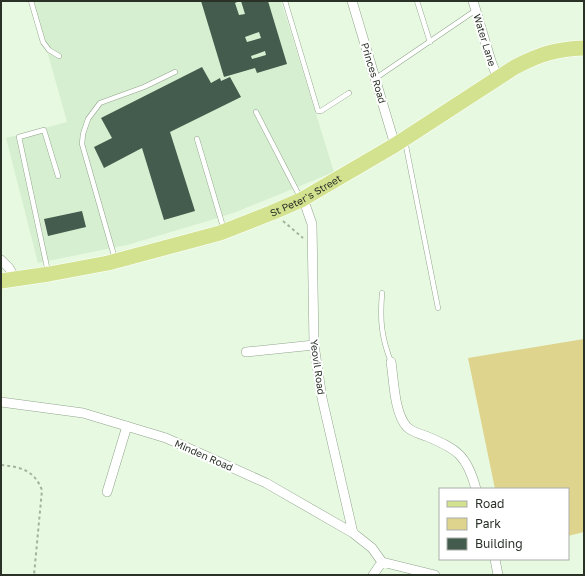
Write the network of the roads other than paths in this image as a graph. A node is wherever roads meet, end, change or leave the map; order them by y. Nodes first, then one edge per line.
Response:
1 (31, 1) edge
2 (285, 1) edge
3 (352, 1) edge
4 (417, 1) edge
5 (474, 5) edge
6 (430, 42) junction
7 (584, 48) edge
8 (59, 56) dead end
9 (175, 72) dead end
10 (376, 78) junction
11 (498, 79) junction
12 (349, 93) dead end
13 (256, 112) dead end
14 (197, 139) dead end
15 (400, 142) junction
16 (58, 176) dead end
17 (302, 200) junction
18 (224, 231) junction
19 (1, 260) edge
20 (115, 261) junction
21 (49, 274) junction
22 (8, 280) edge
23 (382, 293) dead end
24 (438, 308) dead end
25 (314, 345) junction
26 (246, 352) dead end
27 (391, 362) joint
28 (1, 402) edge
29 (127, 426) junction
30 (476, 488) edge
31 (107, 492) dead end
32 (353, 533) junction
33 (495, 560) edge
34 (382, 562) junction
35 (373, 575) edge
36 (435, 575) edge
37 (498, 575) edge

1 - 8 lane
2 - 12 lane
3 - 10 street, Princes Road
4 - 6 lane
5 - 6 lane
5 - 11 street, Water Lane
6 - 10 lane
7 - 11 main road, St Peter's Street
9 - 20 lane
10 - 15 street, Princes Road
11 - 15 main road, St Peter's Street
13 - 17 lane
14 - 18 lane
15 - 17 main road, St Peter's Street
15 - 24 lane
16 - 21 lane
17 - 18 main road, St Peter's Street
17 - 25 street, Yeovil Road
18 - 20 main road, St Peter's Street
19 - 22 street
20 - 21 main road, St Peter's Street
21 - 22 main road, St Peter's Street
23 - 27 lane
25 - 26 street
25 - 32 street, Yeovil Road
27 - 30 street
28 - 29 street, Minden Road
29 - 31 street
29 - 32 street, Minden Road
32 - 34 street, Minden Road
33 - 37 street
34 - 35 street
34 - 36 street

